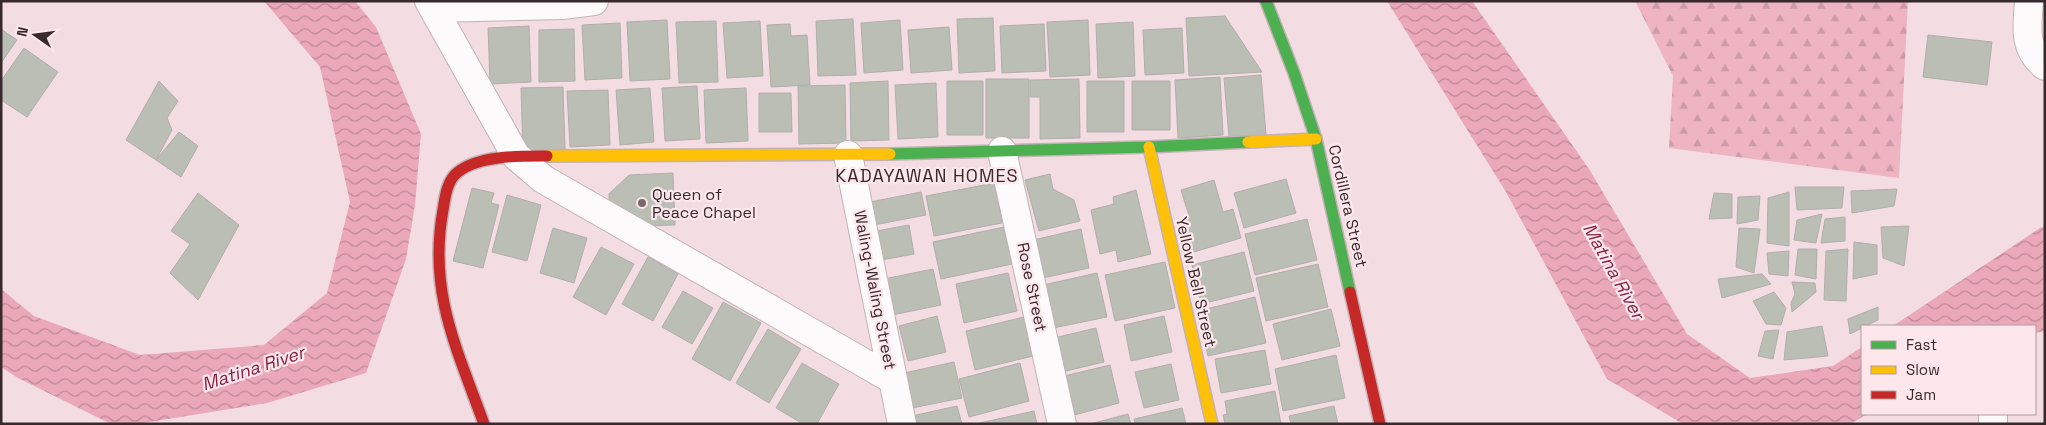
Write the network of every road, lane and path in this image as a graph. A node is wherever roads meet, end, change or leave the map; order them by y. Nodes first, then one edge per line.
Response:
1 (594, 1) edge
2 (1266, 1) edge
3 (2029, 1) edge
4 (431, 5) edge
5 (2045, 66) edge
6 (1316, 139) junction
7 (1149, 147) junction
8 (1002, 151) junction
9 (516, 156) junction
10 (848, 156) junction
11 (892, 379) junction
12 (484, 424) edge
13 (902, 424) edge
14 (1062, 424) edge
15 (1212, 424) edge
16 (1380, 424) edge

1 - 4 street
2 - 6 street, Cordillera Street
3 - 5 street
4 - 9 street
6 - 7 street
6 - 16 street, Cordillera Street
7 - 8 street
7 - 15 street, Yellow Bell Street
8 - 10 street
8 - 14 street, Rose Street
9 - 10 street
9 - 11 street
9 - 12 street
10 - 11 street, Waling-Waling Street
11 - 13 street, Waling-Waling Street

